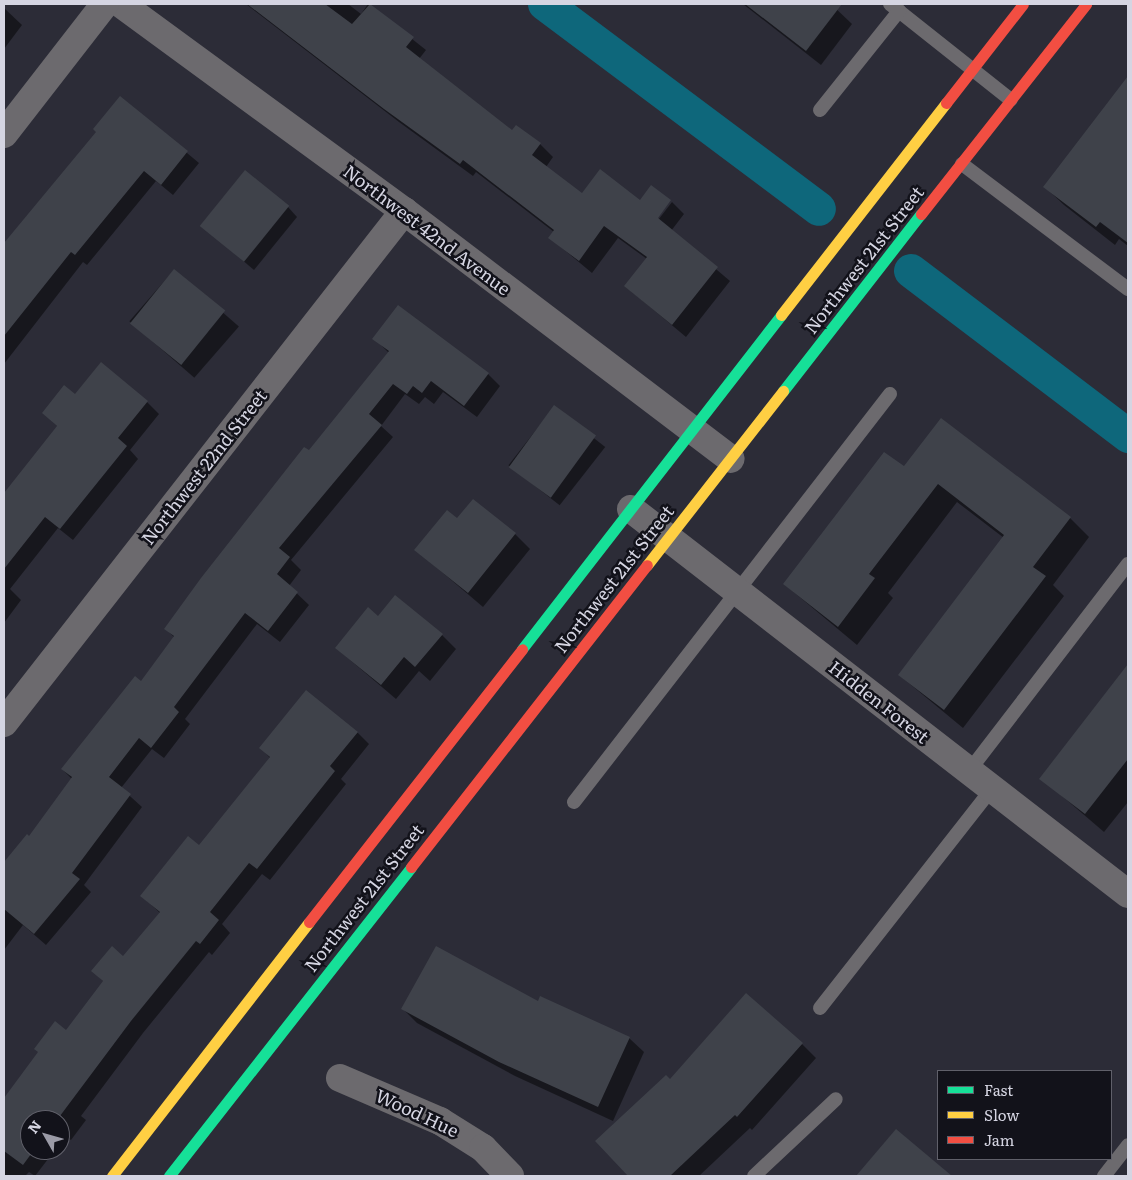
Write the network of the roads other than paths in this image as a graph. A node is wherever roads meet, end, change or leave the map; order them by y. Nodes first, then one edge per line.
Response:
1 (105, 4) edge
2 (121, 4) edge
3 (1024, 4) edge
4 (1086, 4) edge
5 (895, 8) edge
6 (972, 70) junction
7 (1011, 100) junction
8 (820, 110) dead end
9 (4, 134) edge
10 (962, 164) junction
11 (404, 211) junction
12 (1128, 289) edge
13 (890, 394) dead end
14 (692, 430) junction
15 (730, 459) junction
16 (631, 509) junction
17 (669, 539) junction
18 (1128, 564) edge
19 (738, 592) junction
20 (4, 723) edge
21 (969, 771) junction
22 (992, 789) junction
23 (574, 802) dead end
24 (1128, 894) edge
25 (820, 1008) dead end
26 (340, 1078) dead end
27 (836, 1099) dead end
28 (1128, 1145) edge
29 (112, 1176) edge
30 (169, 1176) edge
31 (510, 1176) edge
32 (754, 1176) edge
33 (1104, 1176) edge

1 - 9 street
2 - 11 street, Northwest 42nd Avenue
3 - 6 street, Northwest 21st Street
4 - 7 street, Northwest 21st Street
5 - 6 lane
5 - 8 lane
6 - 7 lane
6 - 14 street, Northwest 21st Street
7 - 10 street, Northwest 21st Street
10 - 12 lane
10 - 15 street, Northwest 21st Street
11 - 14 street, Northwest 42nd Avenue
11 - 20 street, Northwest 22nd Street
13 - 19 lane
14 - 15 street, Northwest 42nd Avenue
14 - 16 street, Northwest 21st Street
15 - 17 street, Northwest 21st Street
16 - 17 street, Hidden Forest
16 - 29 street, Northwest 21st Street
17 - 19 street, Hidden Forest
17 - 30 street, Northwest 21st Street
18 - 21 lane
19 - 21 street, Hidden Forest
19 - 23 lane
21 - 22 street, Hidden Forest
22 - 24 street, Hidden Forest
22 - 25 lane
26 - 31 street, Wood Hue
27 - 32 lane
28 - 33 lane

